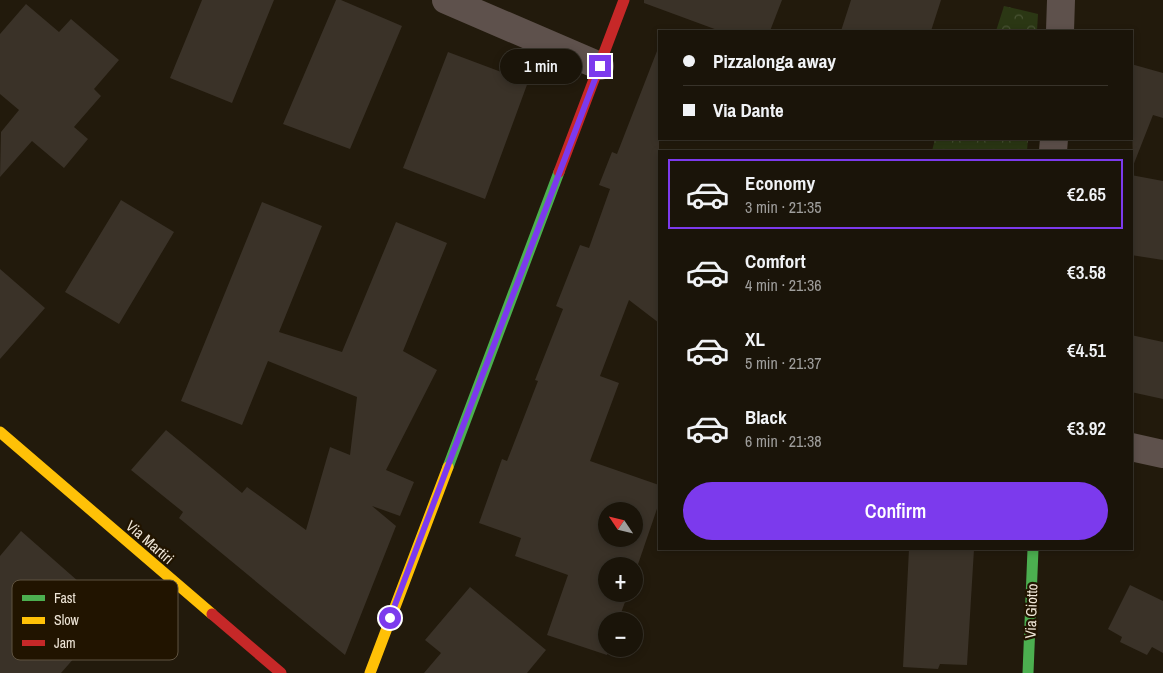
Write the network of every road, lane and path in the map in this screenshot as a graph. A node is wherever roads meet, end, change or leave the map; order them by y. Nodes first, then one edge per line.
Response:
1 (446, 0) edge
2 (624, 0) edge
3 (1062, 0) edge
4 (1060, 30) edge
5 (600, 66) junction
6 (0, 432) edge
7 (1133, 447) edge
8 (1163, 454) edge
9 (1033, 550) edge
10 (173, 580) edge
11 (178, 585) edge
12 (281, 673) edge
13 (370, 673) edge
14 (1028, 673) edge

1 - 5 street
2 - 5 street
3 - 4 street
5 - 13 street
6 - 10 street, Via Martiri
7 - 8 street
9 - 14 street, Via Giotto
11 - 12 street, Via Martiri

